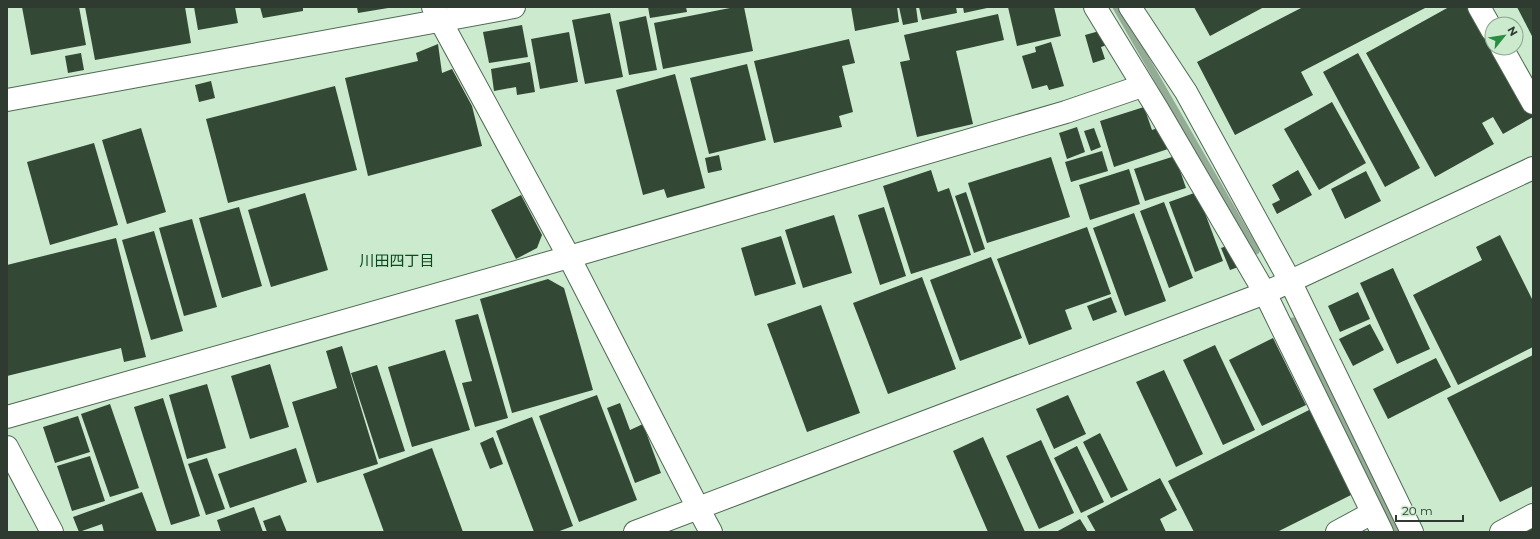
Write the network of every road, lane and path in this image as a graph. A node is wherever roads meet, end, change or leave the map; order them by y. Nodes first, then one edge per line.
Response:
1 (514, 7) edge
2 (1095, 7) edge
3 (1130, 7) edge
4 (1479, 7) edge
5 (438, 14) edge
6 (1484, 16) edge
7 (1507, 56) edge
8 (1142, 86) junction
9 (7, 100) edge
10 (1533, 103) edge
11 (1533, 168) edge
12 (569, 257) junction
13 (1290, 281) junction
14 (1265, 293) junction
15 (7, 417) edge
16 (7, 447) edge
17 (698, 508) junction
18 (1372, 513) junction
19 (1533, 515) edge
20 (52, 532) edge
21 (635, 532) edge
22 (711, 532) edge
23 (1337, 532) edge
24 (1382, 532) edge
25 (1412, 532) edge
26 (1501, 532) edge

1 - 5 street
2 - 8 street
3 - 13 street
4 - 6 street
5 - 9 street
5 - 12 street
7 - 10 street
8 - 12 street
8 - 14 street
11 - 13 street
12 - 15 street
12 - 17 street
13 - 14 street
13 - 25 street
14 - 17 street
14 - 18 street
16 - 20 street
17 - 21 street
17 - 22 street
18 - 23 street
18 - 24 street
19 - 26 street

